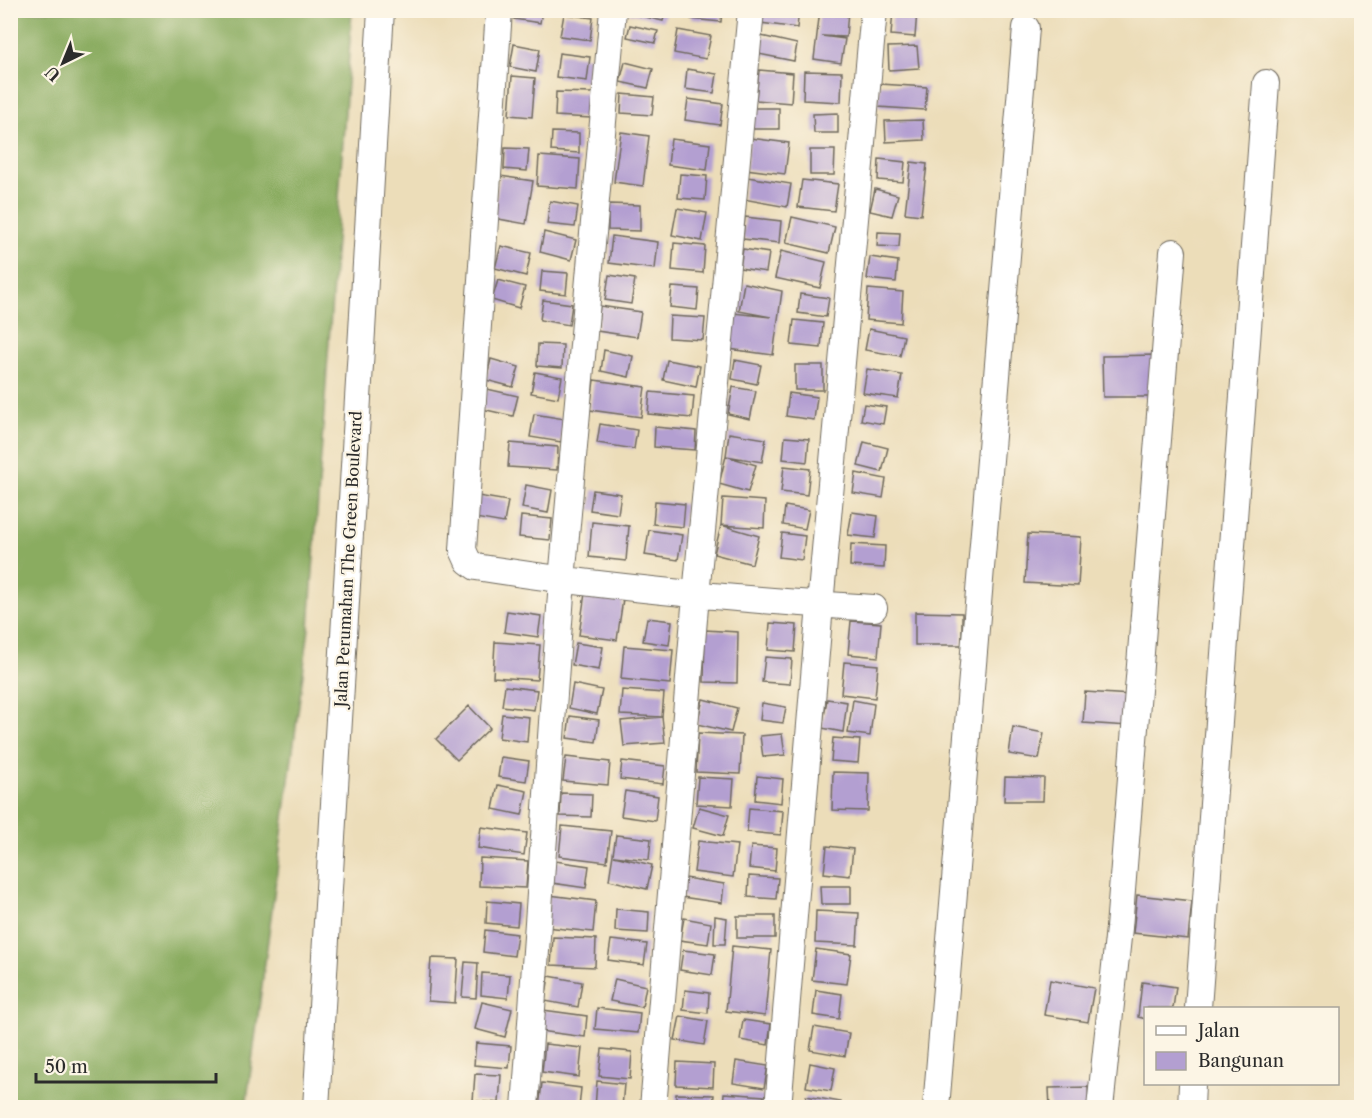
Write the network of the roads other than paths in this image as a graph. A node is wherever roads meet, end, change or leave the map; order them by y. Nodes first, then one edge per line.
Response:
1 (381, 10) edge
2 (499, 10) edge
3 (613, 10) edge
4 (751, 10) edge
5 (874, 10) edge
6 (1026, 28) dead end
7 (1266, 83) dead end
8 (1173, 252) dead end
9 (562, 580) junction
10 (696, 595) junction
11 (820, 605) junction
12 (874, 608) dead end
13 (1197, 1007) edge
14 (1192, 1085) edge
15 (316, 1107) edge
16 (525, 1107) edge
17 (653, 1107) edge
18 (777, 1107) edge
19 (936, 1107) edge
20 (1100, 1107) edge
21 (1191, 1107) edge

1 - 15 street, Jalan Perumahan The Green Boulevard
2 - 9 street
3 - 9 street
4 - 10 street
5 - 11 street
6 - 19 street
7 - 13 street
8 - 20 street
9 - 10 street
9 - 16 street
10 - 11 street
10 - 17 street
11 - 12 street
11 - 18 street
14 - 21 street

